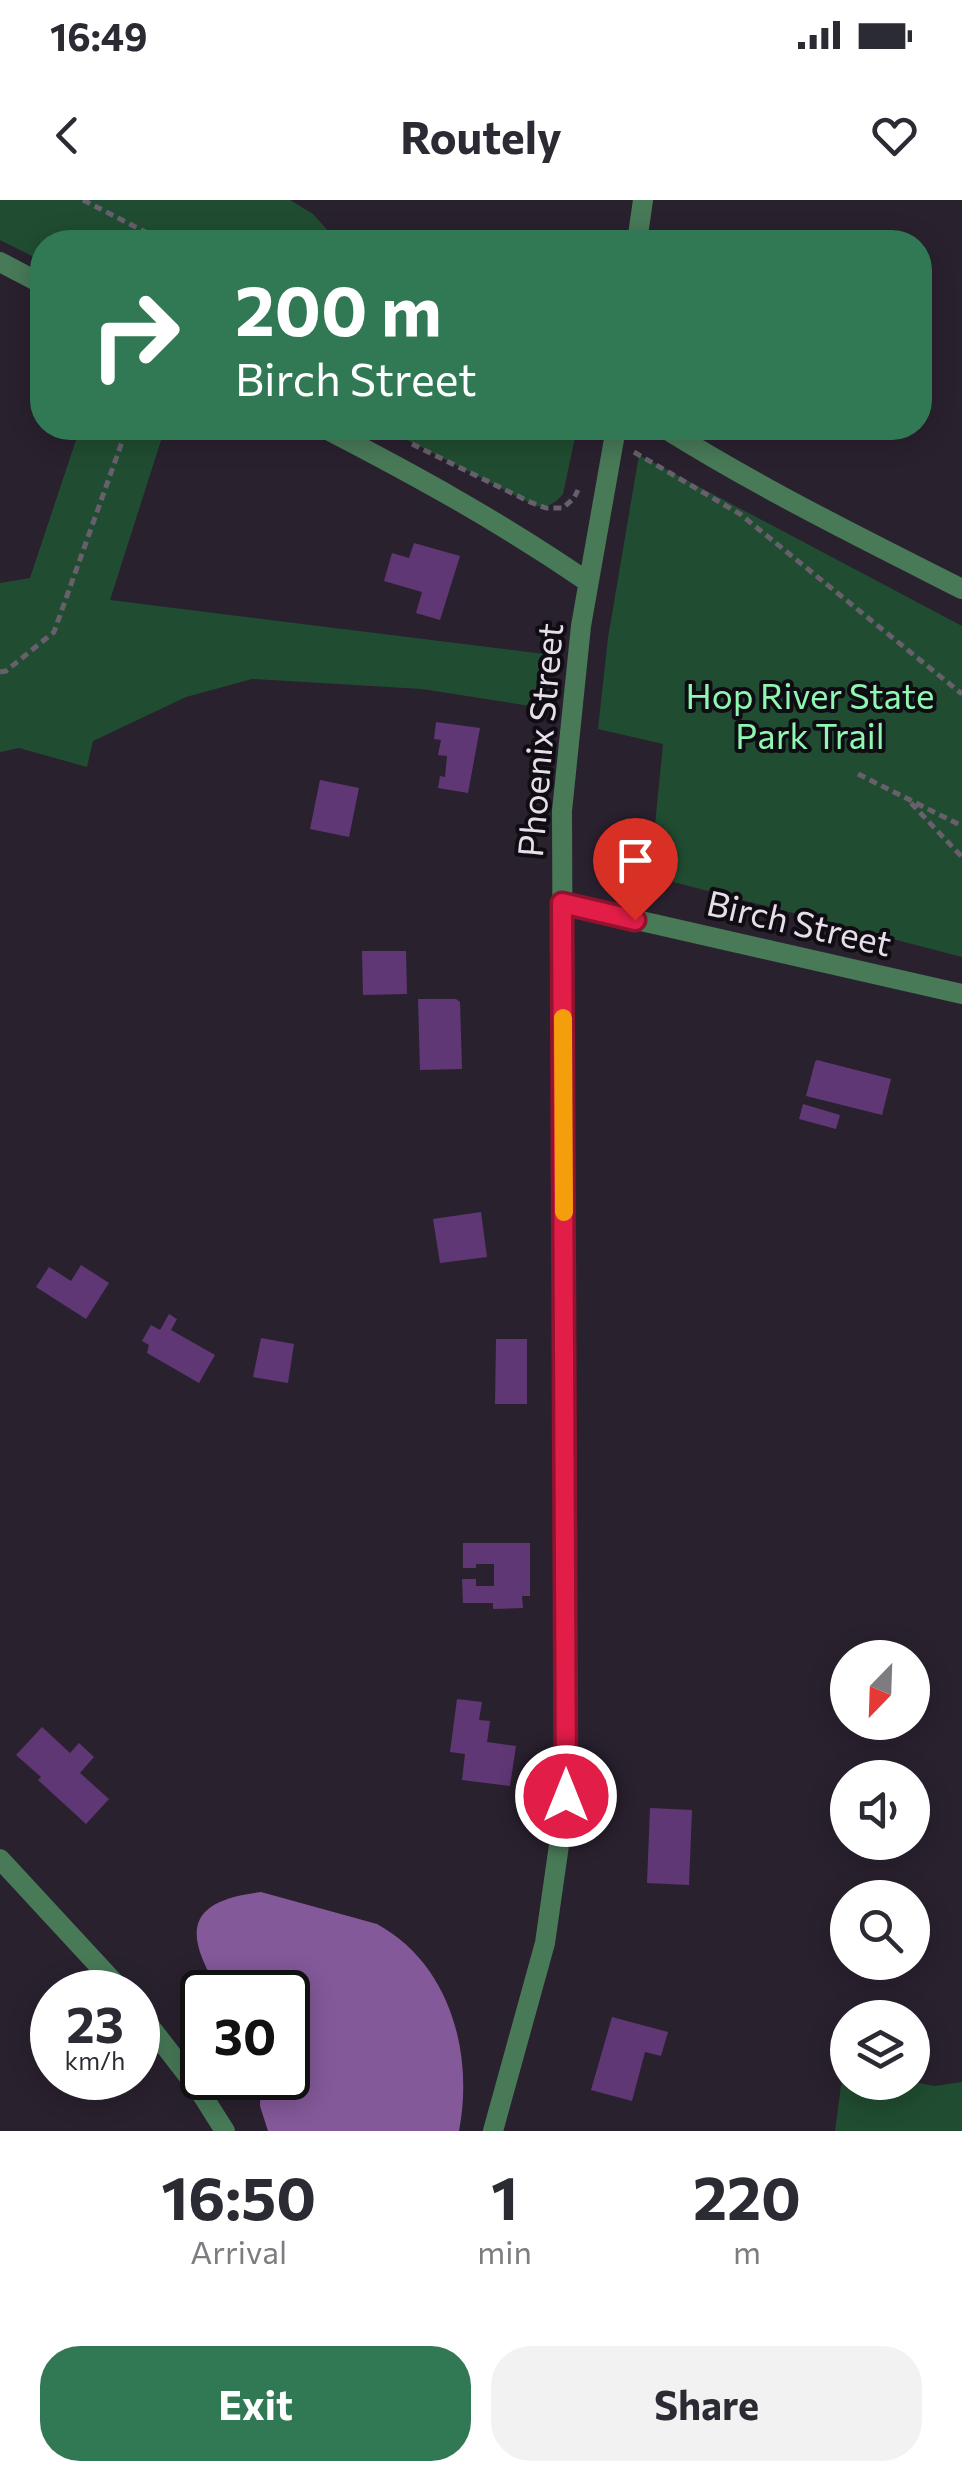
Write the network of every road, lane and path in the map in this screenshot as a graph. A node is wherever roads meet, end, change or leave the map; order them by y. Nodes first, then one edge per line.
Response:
1 (83, 200) edge
2 (642, 200) edge
3 (142, 230) edge
4 (638, 230) edge
5 (0, 262) edge
6 (30, 278) edge
7 (123, 440) edge
8 (347, 440) edge
9 (406, 440) edge
10 (614, 440) edge
11 (684, 440) edge
12 (635, 452) dead end
13 (579, 488) dead end
14 (588, 582) junction
15 (962, 589) edge
16 (0, 672) edge
17 (962, 694) edge
18 (858, 774) dead end
19 (905, 798) junction
20 (962, 826) edge
21 (962, 856) edge
22 (562, 903) junction
23 (962, 994) edge
24 (0, 1858) edge
25 (103, 1970) edge
26 (160, 2039) edge
27 (226, 2131) edge
28 (493, 2131) edge

1 - 3 path
2 - 4 street
5 - 6 street
7 - 16 path
8 - 14 street
9 - 13 path
10 - 14 street, Phoenix Street
11 - 15 street
12 - 17 path
14 - 22 street, Phoenix Street
18 - 19 path
19 - 20 path
19 - 21 path
22 - 23 street, Birch Street
22 - 28 street, Phoenix Street
24 - 25 street
26 - 27 street

